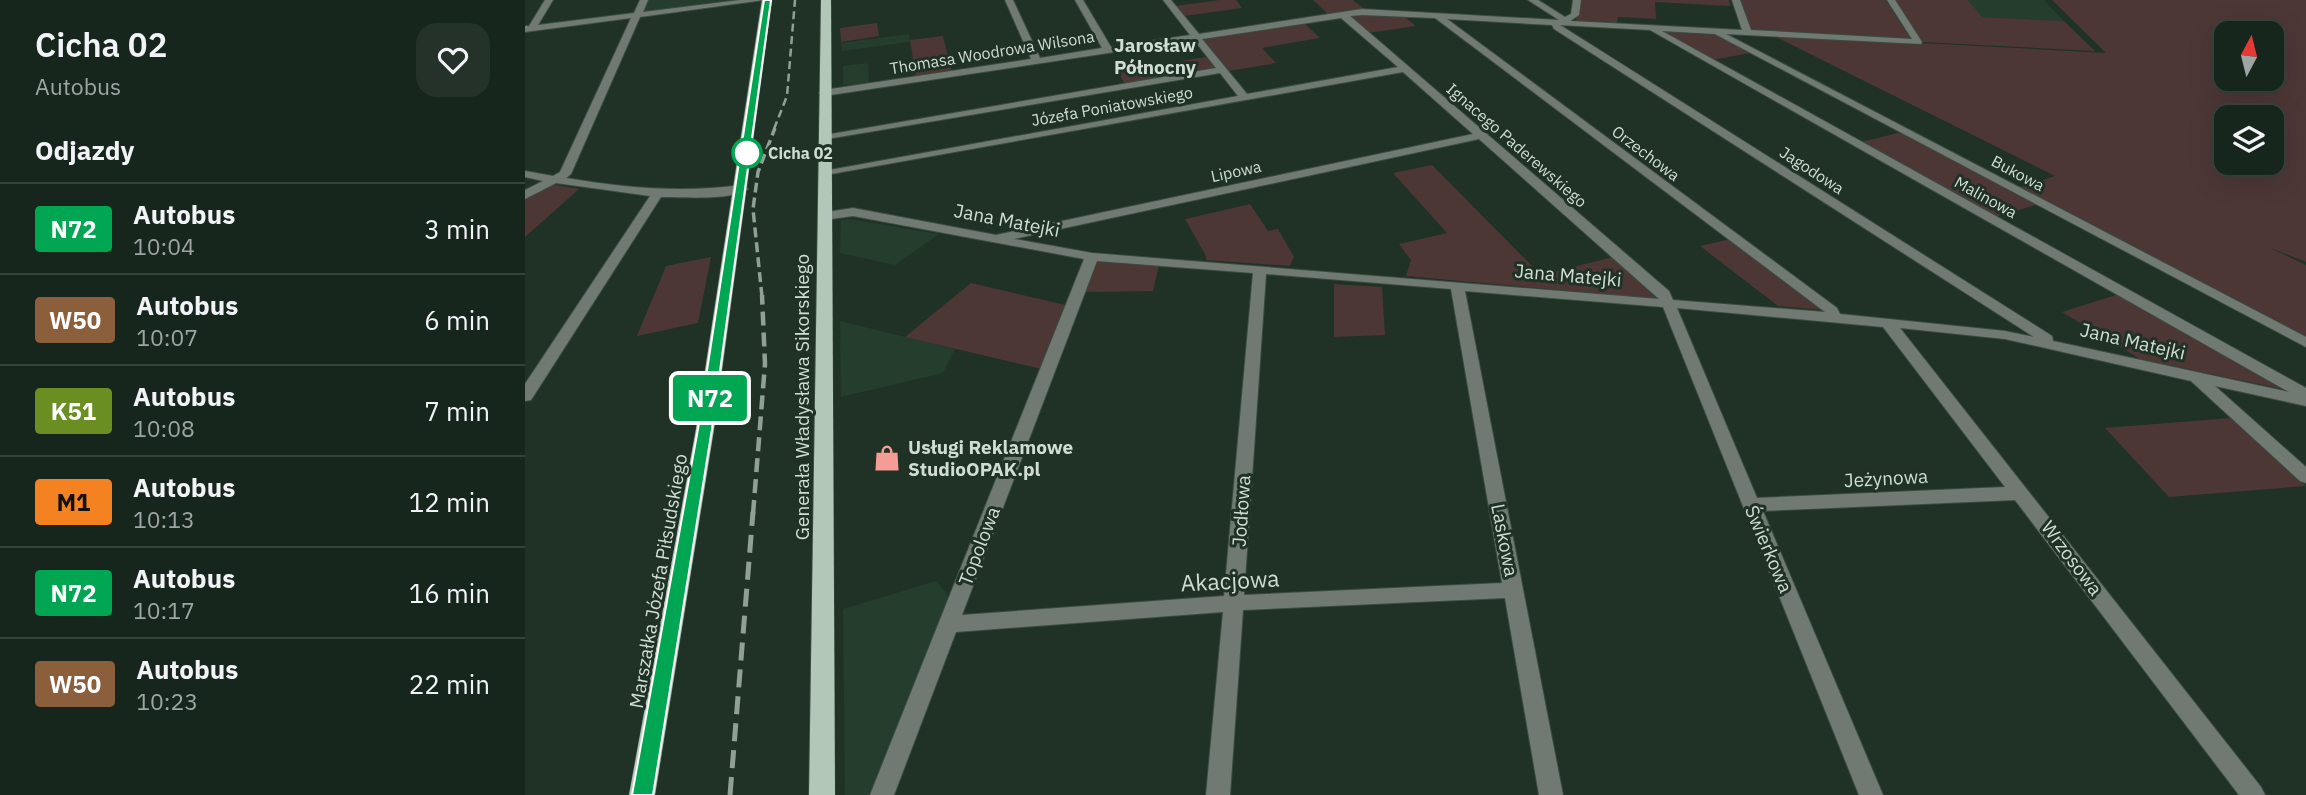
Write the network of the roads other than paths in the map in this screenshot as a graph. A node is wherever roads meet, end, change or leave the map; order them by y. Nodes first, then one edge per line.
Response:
1 (549, 0) edge
2 (643, 0) edge
3 (760, 0) edge
4 (767, 0) edge
5 (826, 0) edge
6 (1009, 0) edge
7 (1079, 0) edge
8 (1167, 0) edge
9 (1532, 0) edge
10 (1577, 0) edge
11 (1736, 0) edge
12 (1891, 0) edge
13 (1342, 14) junction
14 (637, 15) junction
15 (1437, 16) junction
16 (1562, 22) junction
17 (528, 28) edge
18 (1650, 28) junction
19 (1714, 32) junction
20 (1748, 34) junction
21 (1195, 37) junction
22 (1108, 50) junction
23 (1037, 61) junction
24 (1405, 69) junction
25 (1223, 70) junction
26 (824, 93) junction
27 (1245, 98) junction
28 (1482, 135) junction
29 (825, 138) junction
30 (525, 174) edge
31 (824, 174) junction
32 (553, 179) junction
33 (742, 189) junction
34 (659, 191) junction
35 (525, 195) edge
36 (824, 216) junction
37 (996, 239) junction
38 (1092, 257) junction
39 (1260, 270) junction
40 (1457, 285) junction
41 (1667, 303) junction
42 (1835, 317) junction
43 (1888, 323) junction
44 (2306, 343) edge
45 (2053, 344) junction
46 (2195, 377) junction
47 (2306, 395) edge
48 (525, 396) edge
49 (2306, 401) edge
50 (2306, 477) edge
51 (2022, 493) junction
52 (1751, 505) junction
53 (1514, 590) junction
54 (1234, 603) junction
55 (949, 624) junction
56 (642, 795) edge
57 (822, 795) edge
58 (882, 795) edge
59 (1218, 795) edge
60 (1551, 795) edge
61 (1871, 795) edge
62 (2253, 795) edge

1 - 17 street
2 - 14 street
3 - 14 street
4 - 33 main road, Marszałka Józefa Piłsudskiego
5 - 26 main road, Generała Władysława Sikorskiego
6 - 23 street
7 - 22 street
8 - 21 street
9 - 16 street, Jagodowa
10 - 16 street
11 - 20 street
12 - 20 street, Thomasa Woodrowa Wilsona
13 - 15 street, Thomasa Woodrowa Wilsona
13 - 21 street, Thomasa Woodrowa Wilsona
13 - 24 street, Ignacego Paderewskiego
14 - 17 street
14 - 32 street
15 - 16 street, Thomasa Woodrowa Wilsona
15 - 42 street, Orzechowa
16 - 18 street, Thomasa Woodrowa Wilsona
16 - 45 street, Jagodowa
18 - 19 street, Thomasa Woodrowa Wilsona
18 - 47 street, Malinowa
19 - 20 street, Thomasa Woodrowa Wilsona
19 - 44 street, Bukowa
21 - 22 street, Thomasa Woodrowa Wilsona
21 - 25 street
22 - 23 street, Thomasa Woodrowa Wilsona
23 - 26 street, Thomasa Woodrowa Wilsona
24 - 27 street, Józefa Poniatowskiego
24 - 28 street, Ignacego Paderewskiego
25 - 27 street
25 - 29 street
26 - 29 main road, Generała Władysława Sikorskiego
27 - 31 street, Józefa Poniatowskiego
28 - 37 street, Lipowa
28 - 41 street, Ignacego Paderewskiego
29 - 31 main road, Generała Władysława Sikorskiego
30 - 32 street
31 - 36 main road, Generała Władysława Sikorskiego
32 - 34 street
32 - 35 street
33 - 34 street
33 - 56 main road, Marszałka Józefa Piłsudskiego
34 - 48 street
36 - 37 street, Jana Matejki
36 - 57 main road, Generała Władysława Sikorskiego
37 - 38 street, Jana Matejki
38 - 39 street, Jana Matejki
38 - 55 street, Topolowa
39 - 40 street, Jana Matejki
39 - 54 street, Jodłowa
40 - 41 street, Jana Matejki
40 - 53 street, Laskowa
41 - 42 street, Jana Matejki
41 - 52 street, Świerkowa
42 - 43 street, Jana Matejki
43 - 45 street, Jana Matejki
43 - 51 street, Wrzosowa
45 - 46 street, Jana Matejki
46 - 49 street, Jana Matejki
46 - 50 street
51 - 52 street, Jeżynowa
51 - 62 street, Wrzosowa
52 - 61 street, Świerkowa
53 - 54 street, Akacjowa
53 - 60 street, Laskowa
54 - 55 street, Akacjowa
54 - 59 street, Jodłowa
55 - 58 street, Topolowa

